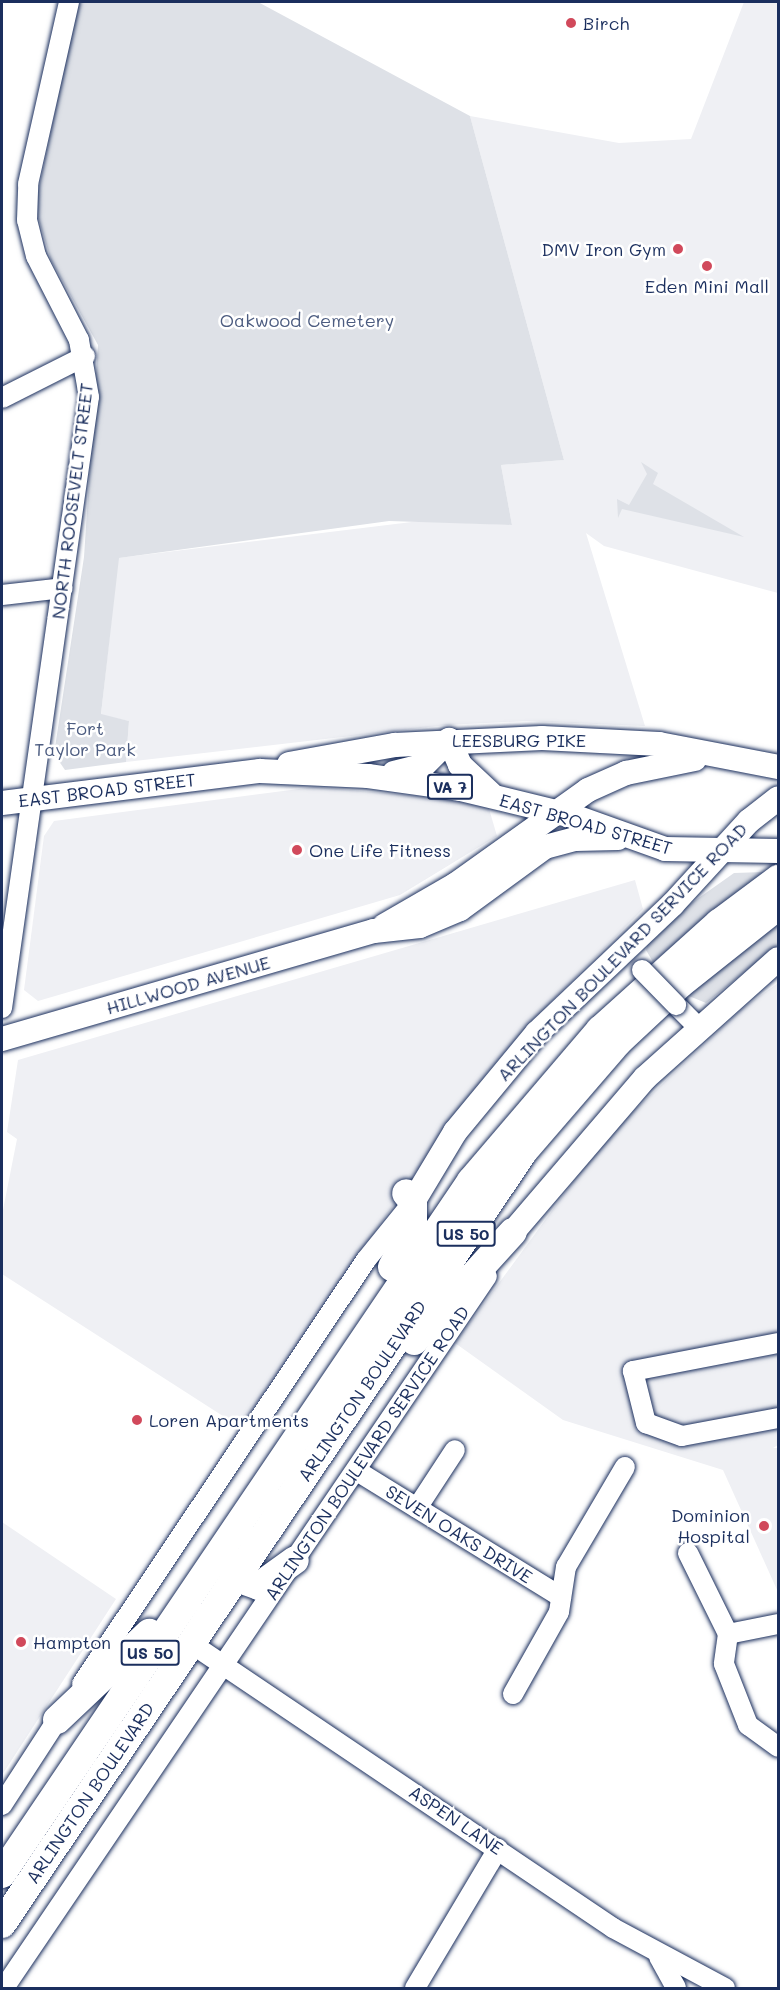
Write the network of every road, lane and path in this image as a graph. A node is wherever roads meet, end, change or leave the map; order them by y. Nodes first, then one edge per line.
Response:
1 (69, 2) edge
2 (84, 356) junction
3 (2, 398) edge
4 (63, 588) junction
5 (2, 595) edge
6 (449, 741) junction
7 (711, 758) junction
8 (778, 767) edge
9 (260, 771) junction
10 (368, 776) junction
11 (495, 797) junction
12 (778, 798) edge
13 (32, 799) junction
14 (2, 803) edge
15 (552, 812) junction
16 (633, 839) junction
17 (722, 851) junction
18 (778, 851) edge
19 (778, 879) edge
20 (778, 906) edge
21 (374, 931) junction
22 (622, 949) junction
23 (778, 959) edge
24 (2, 1008) edge
25 (698, 1027) junction
26 (2, 1039) edge
27 (410, 1198) junction
28 (513, 1232) junction
29 (778, 1343) edge
30 (353, 1349) junction
31 (778, 1418) edge
32 (299, 1430) junction
33 (332, 1438) junction
34 (455, 1450) dead end
35 (625, 1467) dead end
36 (357, 1471) junction
37 (417, 1508) junction
38 (688, 1553) dead end
39 (295, 1560) junction
40 (237, 1578) junction
41 (188, 1596) junction
42 (561, 1597) junction
43 (778, 1624) edge
44 (728, 1634) junction
45 (192, 1644) junction
46 (223, 1664) junction
47 (513, 1694) dead end
48 (57, 1720) junction
49 (778, 1747) edge
50 (2, 1805) edge
51 (498, 1849) junction
52 (2, 1875) edge
53 (2, 1924) edge
54 (655, 1953) junction
55 (4, 1989) edge
56 (415, 1989) edge
57 (676, 1989) edge
58 (725, 1989) edge

1 - 2 street, NORTH ROOSEVELT STREET
2 - 3 street
2 - 4 street, NORTH ROOSEVELT STREET
4 - 5 street
4 - 13 street, NORTH ROOSEVELT STREET
6 - 7 main road, LEESBURG PIKE / VA 7
6 - 9 main road, LEESBURG PIKE / VA 7
6 - 10 main road
6 - 11 main road
7 - 8 main road, LEESBURG PIKE / VA 7
7 - 15 main road, HILLWOOD AVENUE
9 - 10 main road, EAST BROAD STREET / VA 7
9 - 13 main road, EAST BROAD STREET / VA 7
10 - 11 main road, EAST BROAD STREET / VA 7
11 - 15 main road, EAST BROAD STREET / VA 7
12 - 17 main road, ARLINGTON BOULEVARD SERVICE ROAD
13 - 14 main road, EAST BROAD STREET / VA 7
13 - 24 street, NORTH ROOSEVELT STREET
15 - 16 main road, EAST BROAD STREET / VA 7
15 - 21 main road, HILLWOOD AVENUE
16 - 17 main road, EAST BROAD STREET / VA 7
16 - 21 main road, HILLWOOD AVENUE
17 - 18 main road, EAST BROAD STREET / VA 7
17 - 22 main road, ARLINGTON BOULEVARD SERVICE ROAD
19 - 30 highway, ARLINGTON BOULEVARD / US 50
20 - 33 highway, ARLINGTON BOULEVARD / US 50
21 - 26 main road, HILLWOOD AVENUE
22 - 25 street, bridge
22 - 27 main road, ARLINGTON BOULEVARD SERVICE ROAD
23 - 25 main road, ARLINGTON BOULEVARD SERVICE ROAD
25 - 28 main road, ARLINGTON BOULEVARD SERVICE ROAD
27 - 32 highway
27 - 48 street, ARLINGTON BOULEVARD SERVICE ROAD
28 - 33 highway
28 - 36 street, ARLINGTON BOULEVARD SERVICE ROAD
29 - 31 street
30 - 32 highway, ARLINGTON BOULEVARD / US 50
30 - 40 highway
32 - 41 highway, ARLINGTON BOULEVARD / US 50
33 - 40 highway, ARLINGTON BOULEVARD / US 50
34 - 37 street
35 - 42 street
36 - 37 street, SEVEN OAKS DRIVE
36 - 39 street, ARLINGTON BOULEVARD SERVICE ROAD
37 - 42 street, SEVEN OAKS DRIVE
38 - 44 street
39 - 40 highway
39 - 46 street, ARLINGTON BOULEVARD SERVICE ROAD
40 - 45 highway, ARLINGTON BOULEVARD / US 50
41 - 48 highway
41 - 52 highway, ARLINGTON BOULEVARD / US 50
42 - 47 street
43 - 44 street
44 - 49 street
45 - 46 street, ASPEN LANE
45 - 53 highway, ARLINGTON BOULEVARD / US 50
46 - 51 street, ASPEN LANE
46 - 55 street, ARLINGTON BOULEVARD SERVICE ROAD
48 - 50 street, ARLINGTON BOULEVARD SERVICE ROAD
51 - 54 street, ASPEN LANE
51 - 56 street
54 - 57 street
54 - 58 street, ASPEN LANE

